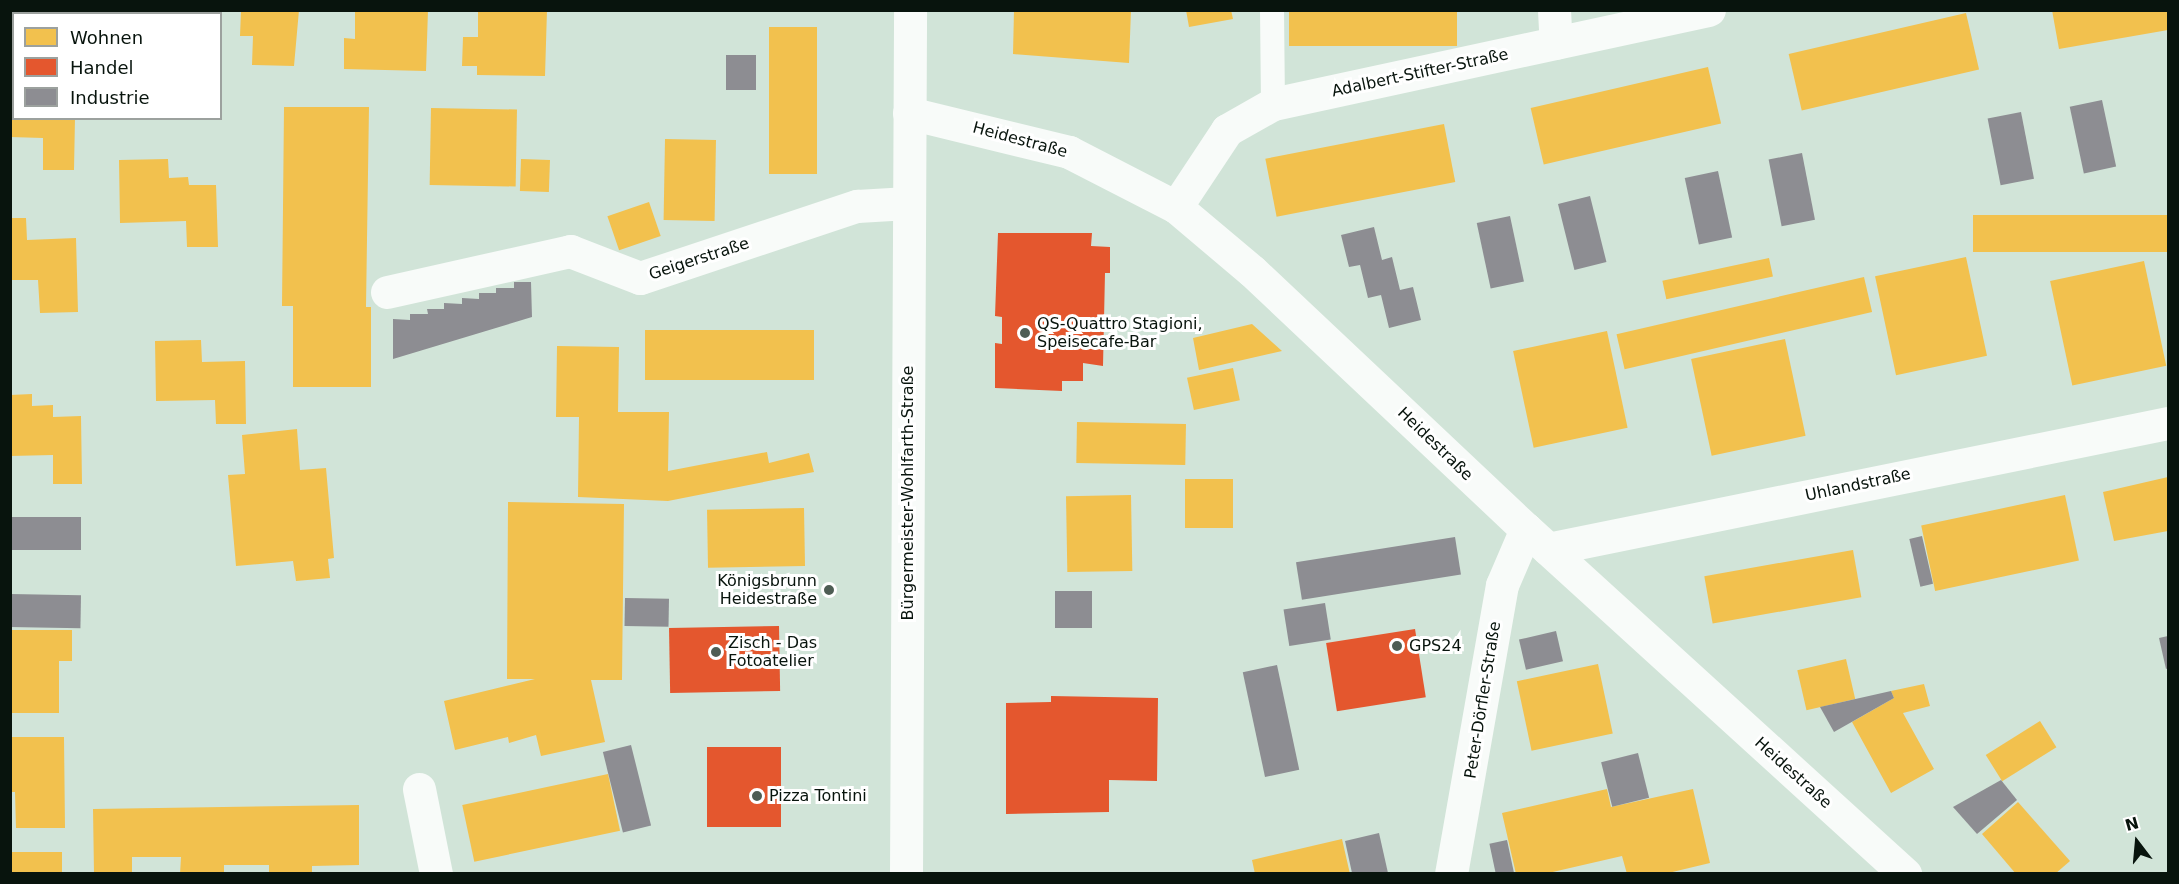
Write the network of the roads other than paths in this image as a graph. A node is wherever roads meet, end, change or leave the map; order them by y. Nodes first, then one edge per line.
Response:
1 (910, 10) edge
2 (1272, 10) edge
3 (1554, 10) edge
4 (1709, 10) edge
5 (1556, 43) junction
6 (1274, 104) junction
7 (909, 113) junction
8 (908, 203) junction
9 (1176, 207) junction
10 (387, 292) dead end
11 (2169, 423) edge
12 (1537, 539) junction
13 (419, 789) dead end
14 (1898, 871) edge
15 (436, 873) edge
16 (906, 873) edge
17 (1451, 873) edge

1 - 7 street, Bürgermeister-Wohlfarth-Straße
2 - 6 lane
3 - 5 street
4 - 5 street, Adalbert-Stifter-Straße
5 - 6 street, Adalbert-Stifter-Straße
6 - 9 street, Adalbert-Stifter-Straße
7 - 8 street, Bürgermeister-Wohlfarth-Straße
7 - 9 street, Heidestraße
8 - 10 street, Geigerstraße
8 - 16 street, Bürgermeister-Wohlfarth-Straße
9 - 12 street, Heidestraße
11 - 12 street, Uhlandstraße
12 - 14 street, Heidestraße
12 - 17 street, Peter-Dörfler-Straße
13 - 15 street

